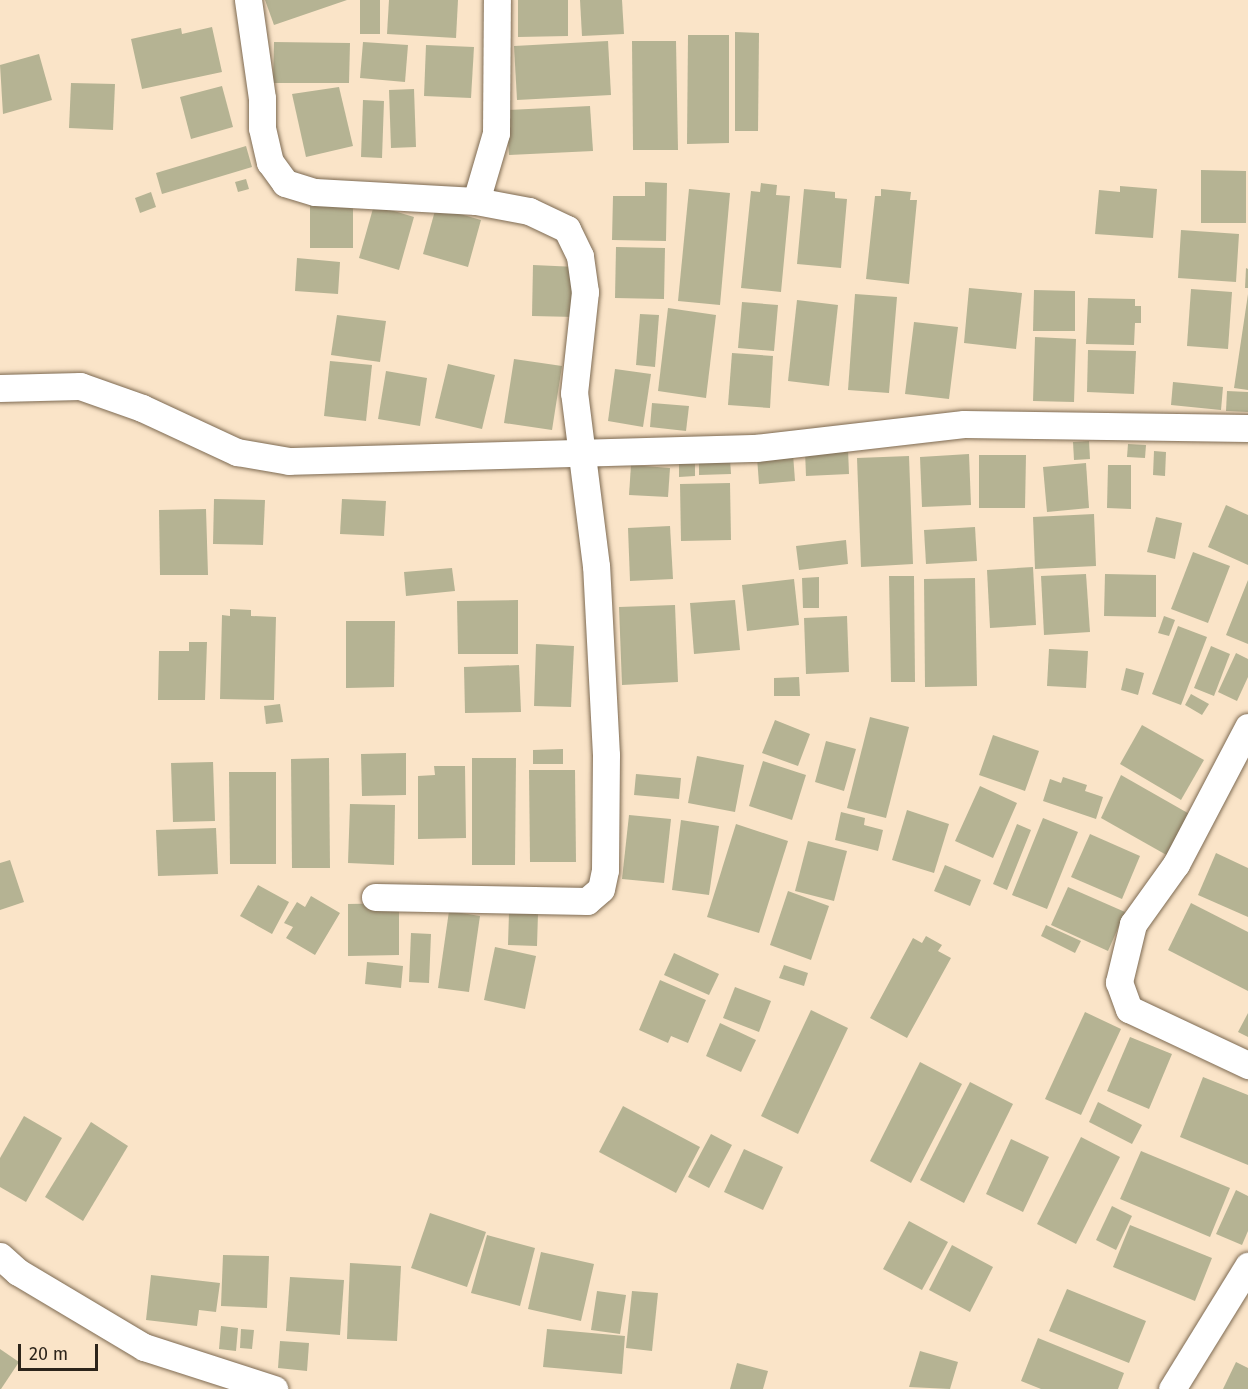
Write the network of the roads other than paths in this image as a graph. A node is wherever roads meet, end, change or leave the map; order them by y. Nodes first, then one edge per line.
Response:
1 (248, 0) edge
2 (497, 0) edge
3 (476, 201) junction
4 (0, 388) edge
5 (1248, 428) edge
6 (579, 454) junction
7 (1248, 727) edge
8 (375, 897) dead end
9 (1248, 1065) edge
10 (0, 1256) edge
11 (1248, 1266) edge
12 (274, 1389) edge
13 (1172, 1389) edge

1 - 3 street
2 - 3 street
3 - 6 street
4 - 6 street
5 - 6 street
6 - 8 street
7 - 9 street
10 - 12 street
11 - 13 street

